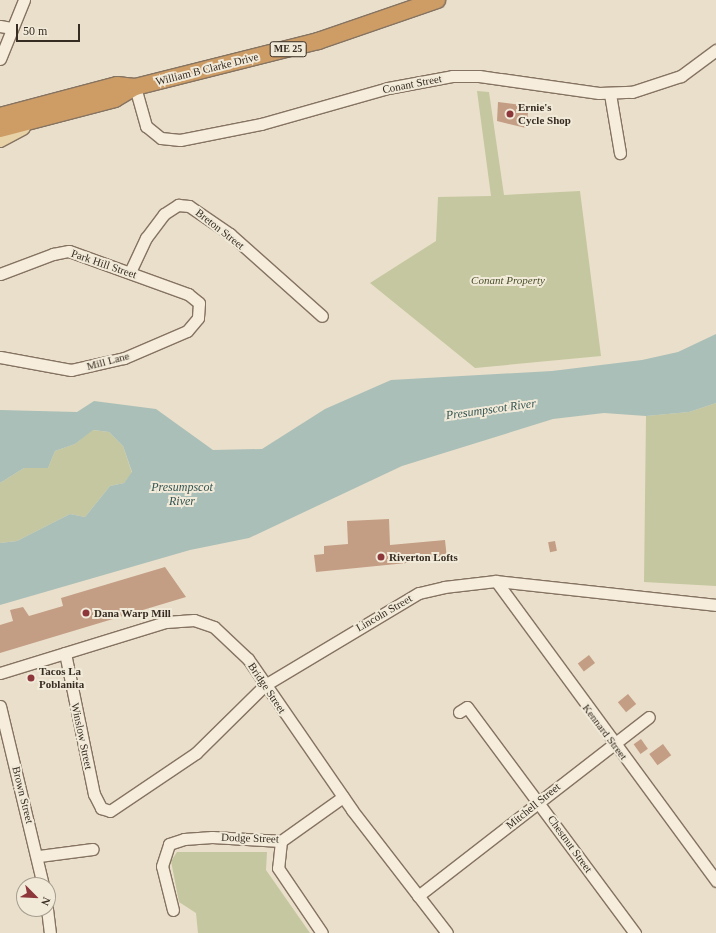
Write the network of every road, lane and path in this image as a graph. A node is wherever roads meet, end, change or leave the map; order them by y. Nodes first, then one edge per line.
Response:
1 (24, 0) edge
2 (437, 0) edge
3 (6, 27) edge
4 (716, 50) edge
5 (0, 59) edge
6 (135, 87) junction
7 (116, 92) junction
8 (610, 94) junction
9 (0, 116) edge
10 (32, 120) junction
11 (0, 129) edge
12 (0, 140) edge
13 (620, 153) dead end
14 (130, 272) junction
15 (0, 274) edge
16 (199, 309) joint
17 (322, 316) dead end
18 (0, 357) edge
19 (496, 581) junction
20 (716, 605) edge
21 (65, 653) junction
22 (0, 673) edge
23 (265, 685) junction
24 (0, 706) edge
25 (459, 712) dead end
26 (649, 717) dead end
27 (613, 743) junction
28 (344, 797) junction
29 (537, 801) junction
30 (110, 811) joint
31 (281, 841) junction
32 (93, 849) dead end
33 (39, 856) junction
34 (42, 877) edge
35 (716, 881) edge
36 (418, 896) junction
37 (173, 910) dead end
38 (48, 917) edge
39 (50, 933) edge
40 (322, 933) edge
41 (447, 933) edge
42 (635, 933) edge

1 - 3 street
2 - 6 highway, William B Clarke Drive / ME 25
3 - 5 street
4 - 8 street, Conant Street
6 - 7 highway
6 - 8 street, Conant Street
7 - 9 highway
7 - 10 highway
8 - 13 street
10 - 11 highway
10 - 12 main road
14 - 15 street, Park Hill Street
14 - 16 street, Park Hill Street
14 - 17 street, Breton Street
16 - 18 street, Mill Lane
19 - 20 street, Lincoln Street
19 - 23 street, Lincoln Street
19 - 27 street, Kennard Street
21 - 22 street, Bridge Street
21 - 23 street, Bridge Street
21 - 30 street, Winslow Street
23 - 28 street, Bridge Street
23 - 30 street, Lincoln Street
24 - 33 street, Brown Street
25 - 29 street, Chestnut Street
26 - 27 street, Mitchell Street
27 - 29 street, Mitchell Street
27 - 35 street, Kennard Street
28 - 31 street, Dodge Street
28 - 36 street, Bridge Street
29 - 36 street, Mitchell Street
29 - 42 street, Chestnut Street
31 - 37 street, Dodge Street
31 - 40 street
32 - 33 street
33 - 34 street, Brown Street
36 - 41 street, Bridge Street
38 - 39 street

